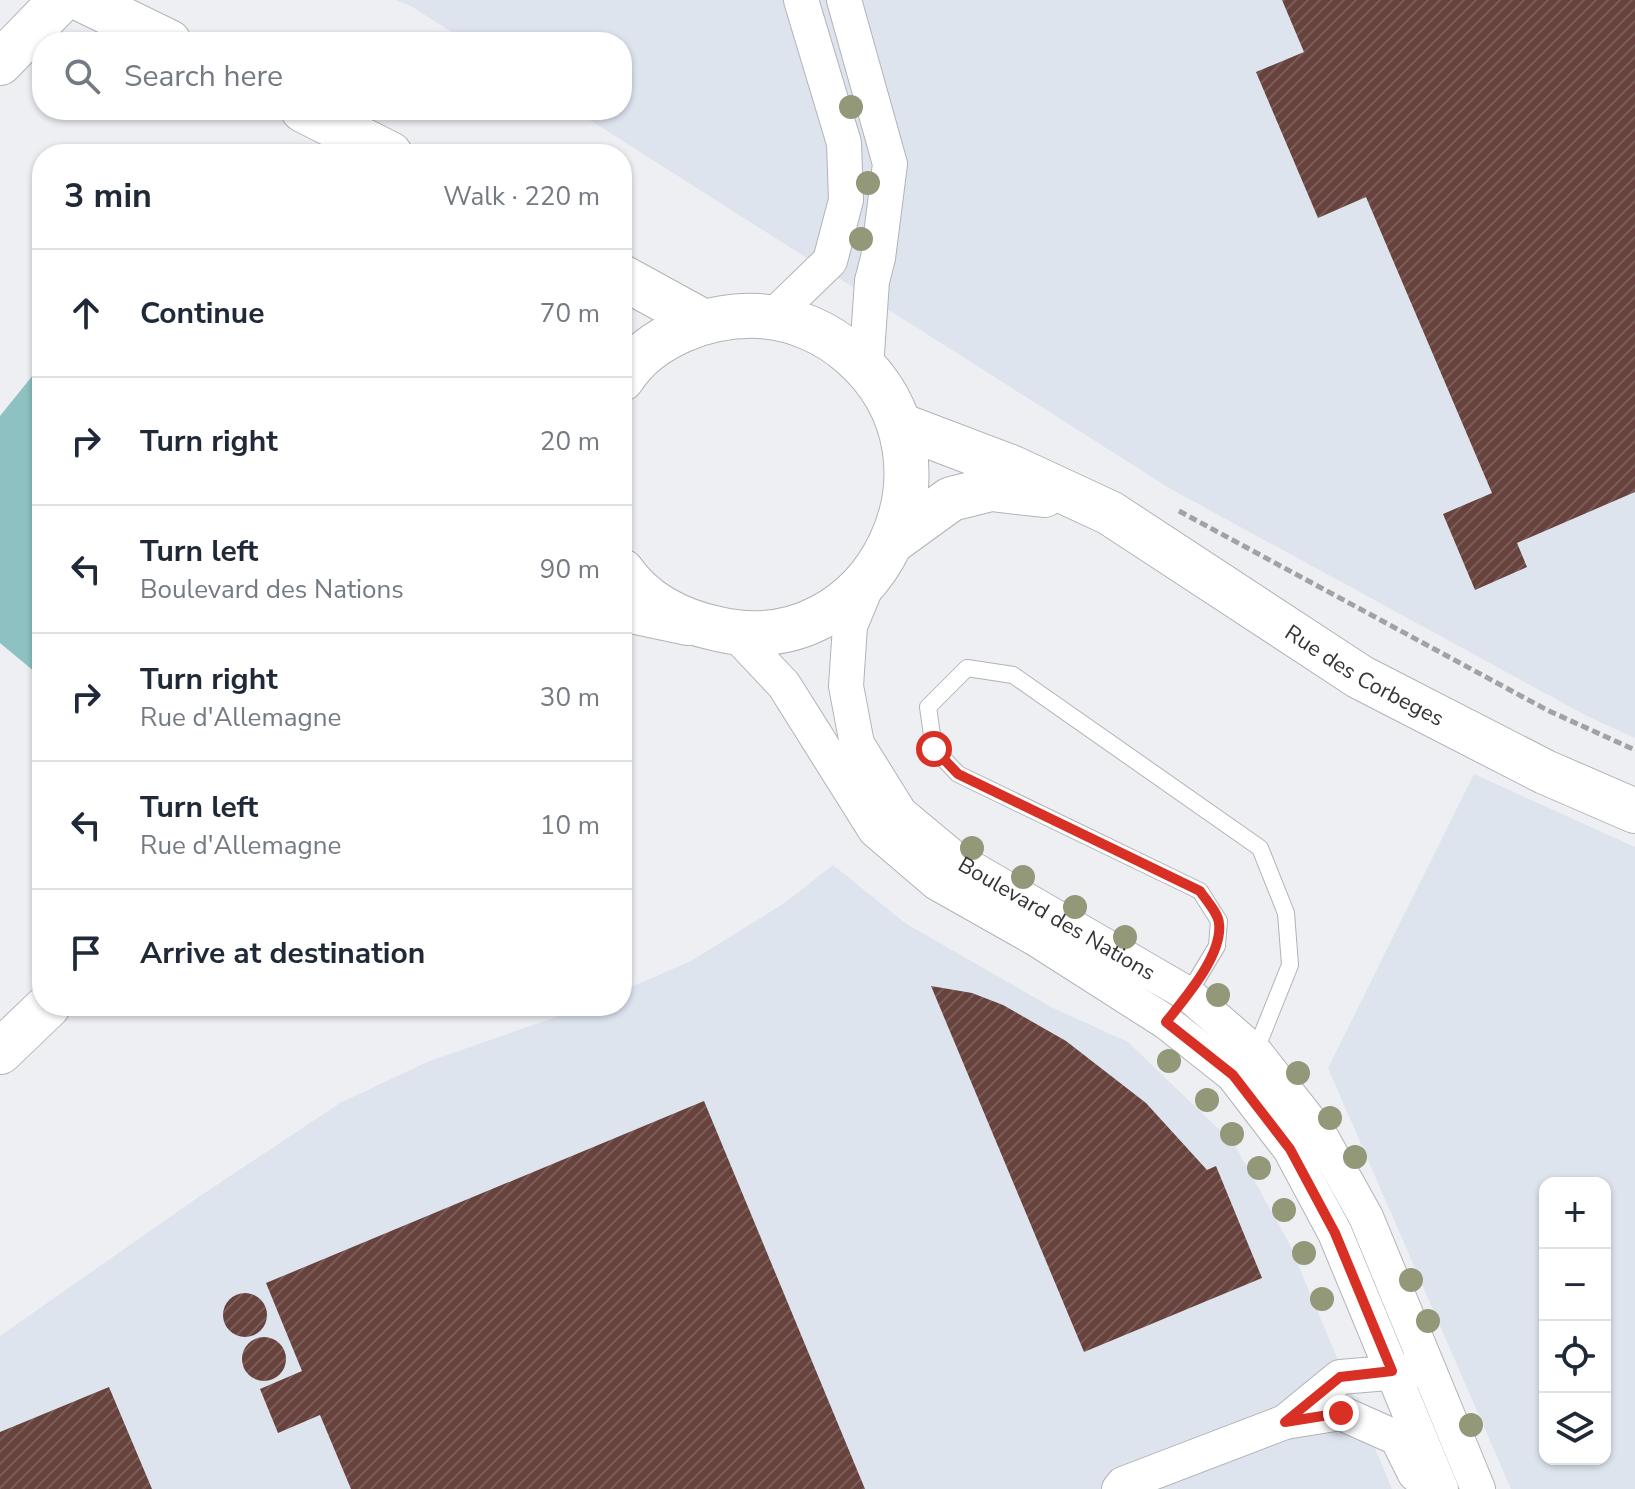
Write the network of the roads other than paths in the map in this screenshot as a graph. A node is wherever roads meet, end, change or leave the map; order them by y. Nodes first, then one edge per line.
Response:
1 (61, 0) edge
2 (801, 0) edge
3 (844, 0) edge
4 (102, 9) edge
5 (149, 32) edge
6 (0, 63) edge
7 (323, 120) edge
8 (370, 144) edge
9 (632, 282) edge
10 (772, 317) junction
11 (704, 322) junction
12 (632, 367) edge
13 (866, 368) junction
14 (900, 425) junction
15 (1110, 513) junction
16 (882, 558) junction
17 (632, 581) edge
18 (632, 611) edge
19 (688, 623) junction
20 (736, 634) junction
21 (1635, 811) edge
22 (32, 991) edge
23 (1188, 994) junction
24 (38, 1016) edge
25 (0, 1021) edge
26 (1166, 1022) junction
27 (0, 1052) edge
28 (1255, 1052) junction
29 (1392, 1371) junction
30 (1285, 1422) junction
31 (1119, 1489) edge
32 (1423, 1489) edge
33 (1441, 1489) edge
34 (1462, 1489) edge
35 (1478, 1489) edge

1 - 6 main road
2 - 10 street
3 - 13 street
4 - 5 main road
7 - 8 main road
9 - 11 main road
10 - 11 main road
10 - 13 main road
11 - 12 main road
13 - 14 main road
14 - 15 main road, Rue des Corbeges
14 - 16 main road
15 - 16 main road, Rue des Corbeges
15 - 21 main road, Rue des Corbeges
16 - 20 main road, Rue des Corbeges
16 - 23 street, Boulevard des Nations
17 - 19 main road
18 - 19 main road, Rue des Corbeges
19 - 20 main road, Rue des Corbeges
20 - 26 street, Boulevard des Nations
22 - 25 main road
23 - 26 lane
23 - 28 street, Boulevard des Nations
23 - 28 lane
24 - 27 main road
26 - 29 street, Boulevard des Nations
28 - 35 street, Boulevard des Nations
29 - 30 street
29 - 33 street, Boulevard des Nations
29 - 34 street
30 - 31 street
30 - 32 street

